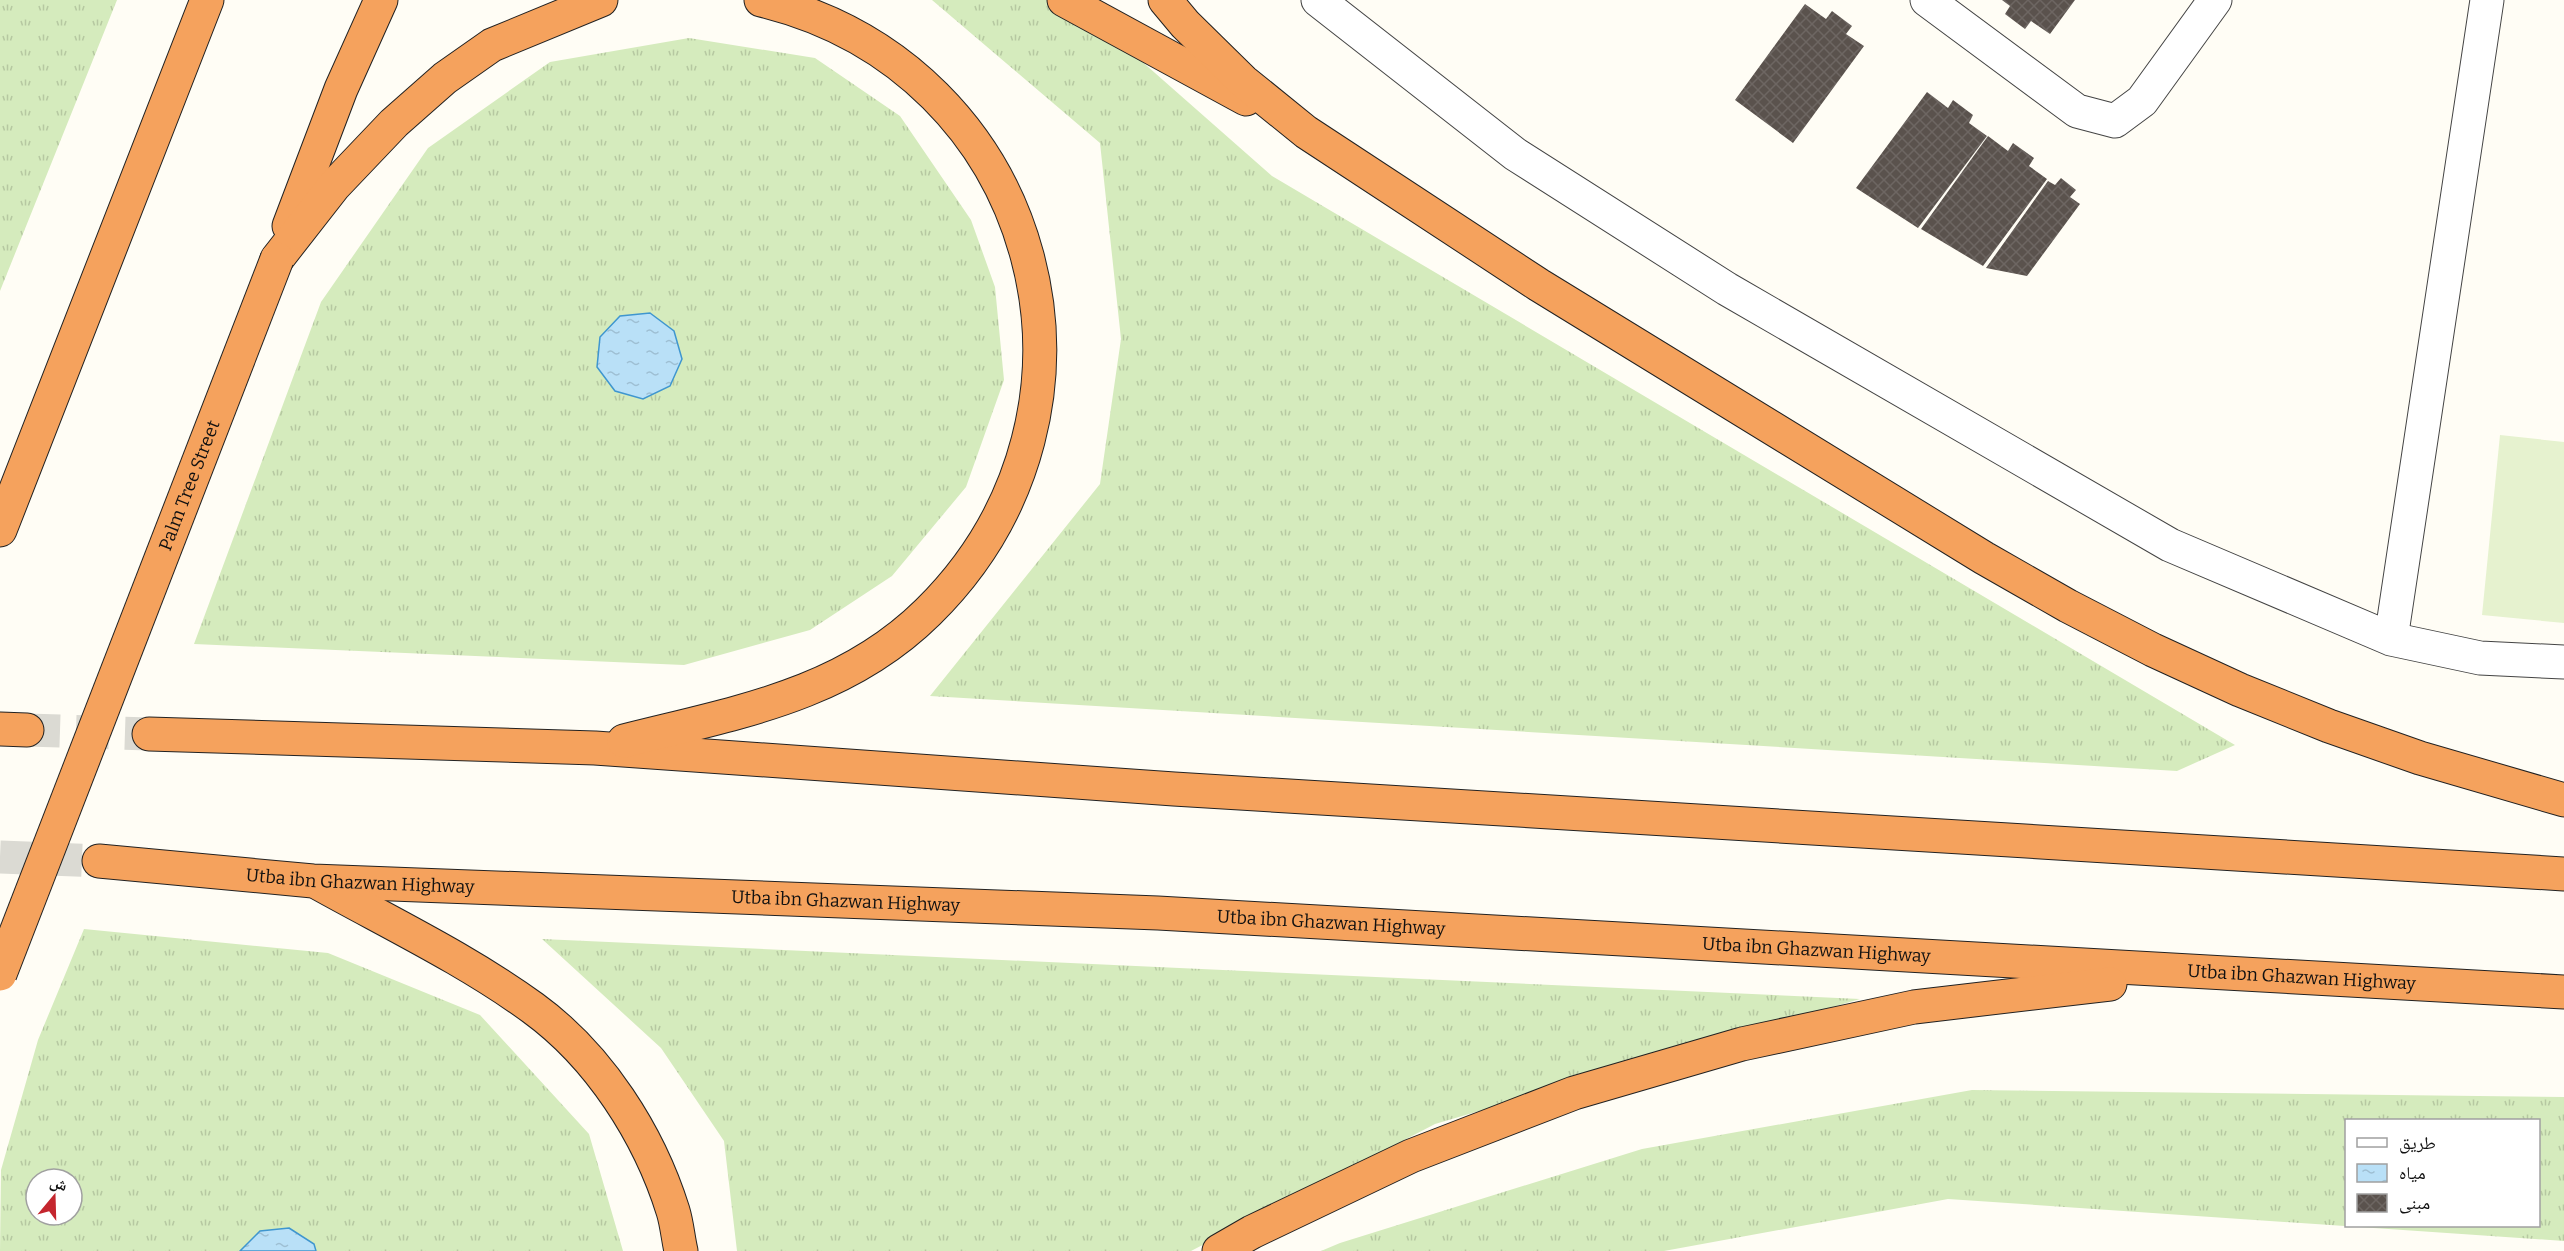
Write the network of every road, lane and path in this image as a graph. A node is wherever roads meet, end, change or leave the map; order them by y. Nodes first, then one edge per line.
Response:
1 (207, 0) edge
2 (381, 0) edge
3 (601, 0) edge
4 (761, 0) edge
5 (1064, 0) edge
6 (1165, 0) edge
7 (1318, 0) edge
8 (1927, 0) edge
9 (2215, 0) edge
10 (2487, 0) edge
11 (1306, 132) junction
12 (277, 259) junction
13 (0, 530) edge
14 (2391, 639) junction
15 (2564, 662) edge
16 (149, 734) tunnel mouth
17 (595, 748) junction
18 (2564, 800) edge
19 (99, 861) tunnel mouth
20 (2564, 874) edge
21 (314, 881) junction
22 (0, 974) edge
23 (2264, 976) junction
24 (2564, 992) edge
25 (681, 1251) edge
26 (1219, 1251) edge

1 - 13 highway
2 - 12 highway, Palm Tree Street
3 - 12 highway
4 - 17 highway
5 - 11 highway
6 - 11 highway
7 - 14 street
8 - 9 street
10 - 14 street
11 - 18 highway
12 - 22 highway, Palm Tree Street, bridge
14 - 15 street
16 - 17 highway
17 - 20 highway
19 - 21 highway, Utba ibn Ghazwan Highway
21 - 23 highway, Utba ibn Ghazwan Highway
21 - 25 highway
23 - 24 highway, Utba ibn Ghazwan Highway
23 - 26 highway

